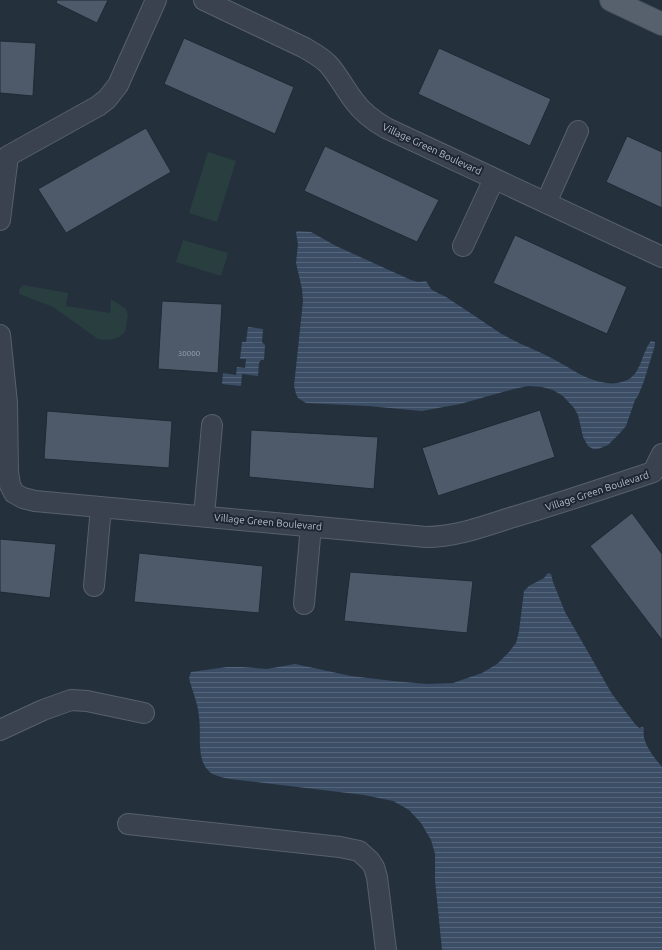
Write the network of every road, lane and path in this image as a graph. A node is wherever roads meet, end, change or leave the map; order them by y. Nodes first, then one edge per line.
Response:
1 (156, 0) edge
2 (204, 0) edge
3 (611, 0) edge
4 (662, 24) edge
5 (578, 131) dead end
6 (4, 153) edge
7 (494, 179) junction
8 (546, 203) junction
9 (0, 220) edge
10 (464, 246) dead end
11 (662, 257) edge
12 (0, 335) edge
13 (212, 425) dead end
14 (662, 454) edge
15 (658, 478) edge
16 (7, 495) edge
17 (100, 507) junction
18 (204, 516) junction
19 (311, 526) junction
20 (94, 586) dead end
21 (304, 604) dead end
22 (144, 713) dead end
23 (0, 730) edge
24 (128, 824) dead end
25 (386, 950) edge

1 - 6 street
2 - 7 street, Village Green Boulevard
3 - 4 main road
5 - 8 street
6 - 9 street
7 - 8 street, Village Green Boulevard
7 - 10 street
8 - 11 street, Village Green Boulevard
12 - 16 street, Village Green Boulevard
13 - 18 street
14 - 15 street, Village Green Boulevard
15 - 19 street, Village Green Boulevard
16 - 17 street, Village Green Boulevard
17 - 18 street, Village Green Boulevard
17 - 20 street
18 - 19 street, Village Green Boulevard
19 - 21 street
22 - 23 street
24 - 25 street

